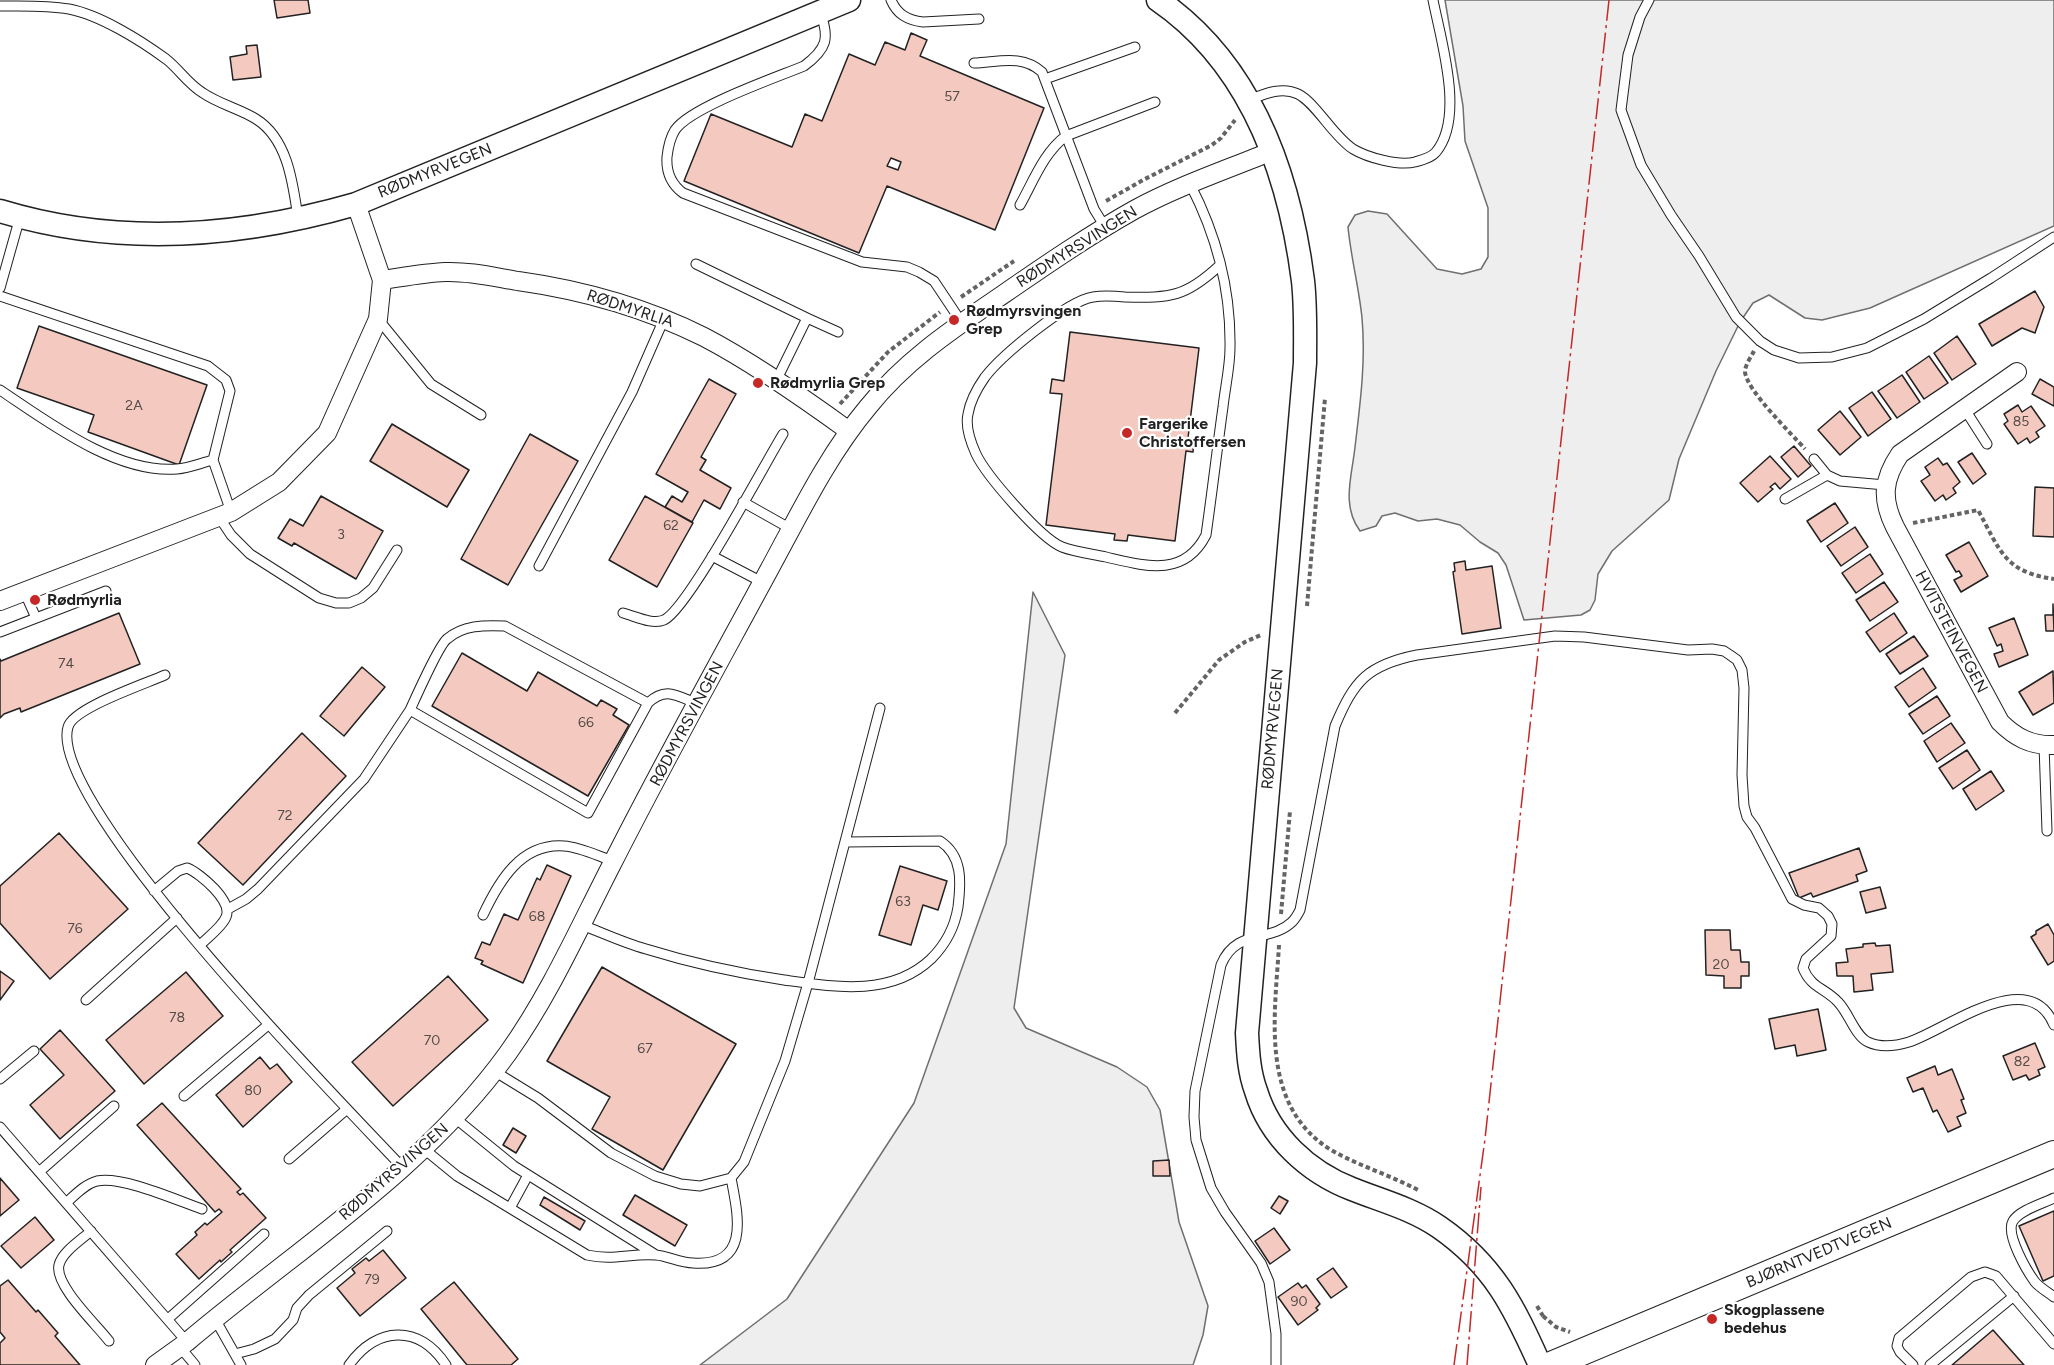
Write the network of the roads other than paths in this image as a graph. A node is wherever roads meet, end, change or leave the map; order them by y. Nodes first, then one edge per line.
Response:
1 (849, 0) edge
2 (891, 0) edge
3 (1158, 0) edge
4 (1433, 0) edge
5 (1649, 0) edge
6 (0, 6) edge
7 (820, 12) junction
8 (979, 19) dead end
9 (1135, 47) dead end
10 (974, 63) dead end
11 (1045, 80) junction
12 (1249, 100) junction
13 (1155, 102) dead end
14 (1066, 136) junction
15 (1272, 151) junction
16 (1190, 184) junction
17 (356, 204) junction
18 (1020, 205) dead end
19 (10, 214) edge
20 (298, 220) junction
21 (1106, 227) junction
22 (2054, 237) edge
23 (696, 264) dead end
24 (1220, 265) junction
25 (382, 280) junction
26 (0, 288) edge
27 (0, 296) edge
28 (807, 318) junction
29 (378, 319) junction
30 (664, 319) junction
31 (962, 323) junction
32 (838, 332) dead end
33 (2018, 372) dead end
34 (776, 381) junction
35 (0, 390) edge
36 (1963, 408) junction
37 (481, 415) dead end
38 (849, 431) junction
39 (783, 434) dead end
40 (1987, 444) dead end
41 (1814, 459) road end
42 (213, 460) junction
43 (1827, 475) junction
44 (1885, 485) junction
45 (1785, 499) dead end
46 (743, 502) junction
47 (225, 514) junction
48 (791, 529) junction
49 (397, 550) dead end
50 (712, 556) junction
51 (539, 567) dead end
52 (762, 582) junction
53 (24, 591) junction
54 (106, 591) dead end
55 (0, 601) edge
56 (623, 613) dead end
57 (36, 618) junction
58 (0, 632) edge
59 (165, 675) dead end
60 (648, 703) junction
61 (698, 704) junction
62 (880, 708) dead end
63 (410, 710) junction
64 (2049, 745) edge
65 (2047, 831) dead end
66 (845, 842) junction
67 (613, 861) junction
68 (154, 891) junction
69 (228, 909) junction
70 (483, 915) dead end
71 (177, 918) junction
72 (582, 925) junction
73 (1254, 937) junction
74 (200, 945) junction
75 (808, 983) junction
76 (86, 1000) dead end
77 (268, 1025) junction
78 (2054, 1025) edge
79 (34, 1051) dead end
80 (494, 1071) junction
81 (0, 1079) edge
82 (184, 1096) dead end
83 (114, 1106) dead end
84 (347, 1109) junction
85 (455, 1118) junction
86 (0, 1127) edge
87 (424, 1149) junction
88 (2054, 1154) edge
89 (289, 1159) dead end
90 (403, 1168) junction
91 (39, 1172) junction
92 (528, 1175) junction
93 (731, 1178) junction
94 (2054, 1198) edge
95 (66, 1203) junction
96 (510, 1208) junction
97 (202, 1209) dead end
98 (91, 1231) junction
99 (387, 1231) dead end
100 (264, 1234) dead end
101 (656, 1255) junction
102 (2014, 1296) junction
103 (2054, 1297) edge
104 (168, 1319) junction
105 (214, 1319) junction
106 (109, 1341) dead end
107 (184, 1344) junction
108 (2054, 1344) edge
109 (235, 1354) junction
110 (155, 1365) edge
111 (195, 1365) edge
112 (240, 1365) edge
113 (349, 1365) edge
114 (446, 1365) edge
115 (1276, 1365) edge
116 (1540, 1365) edge
117 (1551, 1365) edge
118 (1913, 1365) edge
119 (1930, 1365) edge

1 - 7 street, RØDMYRVEGEN
2 - 8 lane
3 - 12 street, RØDMYRVEGEN
4 - 12 lane
5 - 22 lane
6 - 20 lane
7 - 17 street, RØDMYRVEGEN
7 - 31 lane
9 - 11 lane
10 - 11 lane
11 - 14 lane
12 - 15 street, RØDMYRVEGEN
13 - 14 lane
14 - 18 lane
14 - 21 lane
15 - 16 street, RØDMYRSVINGEN
15 - 73 street, RØDMYRVEGEN
16 - 21 street, RØDMYRSVINGEN
16 - 24 lane
17 - 20 street, RØDMYRVEGEN
17 - 25 street
19 - 20 street, RØDMYRVEGEN
19 - 26 lane
21 - 31 street, RØDMYRSVINGEN
23 - 28 lane
24 - 24 lane
25 - 29 street
25 - 30 street, RØDMYRLIA
27 - 42 lane
28 - 32 lane
28 - 34 lane
29 - 37 lane
29 - 47 street
30 - 34 street, RØDMYRLIA
30 - 51 lane
31 - 38 street, RØDMYRSVINGEN
33 - 36 street
34 - 38 street, RØDMYRLIA
35 - 42 lane
36 - 40 lane
36 - 44 street
38 - 48 street, RØDMYRSVINGEN
39 - 46 lane
41 - 43 lane
42 - 47 lane
43 - 44 lane
43 - 45 lane
44 - 64 street, HVITSTEINVEGEN
46 - 48 lane
46 - 50 lane
47 - 49 lane
47 - 53 street
48 - 52 street, RØDMYRSVINGEN
50 - 52 lane
50 - 56 lane
52 - 61 street, RØDMYRSVINGEN
53 - 55 street
53 - 57 lane
54 - 57 lane
57 - 58 lane
59 - 68 lane
60 - 61 lane
60 - 63 lane
60 - 63 lane
61 - 67 street, RØDMYRSVINGEN
62 - 66 lane
63 - 69 lane
64 - 65 lane
66 - 75 lane
66 - 75 lane
67 - 70 lane
67 - 72 street, RØDMYRSVINGEN
68 - 69 lane
68 - 71 lane
69 - 74 lane
71 - 74 lane
71 - 76 lane
72 - 75 lane
72 - 80 street, RØDMYRSVINGEN
73 - 78 lane
73 - 115 lane
73 - 116 street, RØDMYRVEGEN
74 - 77 lane
75 - 93 lane
77 - 82 lane
77 - 84 lane
79 - 81 lane
80 - 85 street, RØDMYRSVINGEN
80 - 93 lane
83 - 91 lane
84 - 89 lane
84 - 90 lane
85 - 87 street, RØDMYRSVINGEN
85 - 92 lane
86 - 91 lane
87 - 90 street, RØDMYRSVINGEN
87 - 96 lane
88 - 117 main road, BJØRNTVEDTVEGEN
90 - 105 street, RØDMYRSVINGEN
91 - 95 lane
92 - 96 lane
92 - 101 lane
93 - 101 lane
94 - 103 lane
95 - 97 lane
95 - 98 lane
96 - 101 lane
98 - 104 lane
98 - 106 lane
99 - 109 lane
100 - 104 lane
102 - 108 lane
102 - 118 lane
102 - 119 lane
104 - 107 lane
105 - 107 street, RØDMYRSVINGEN
105 - 109 lane
107 - 110 street, RØDMYRSVINGEN
107 - 111 lane
109 - 112 lane
113 - 114 lane

